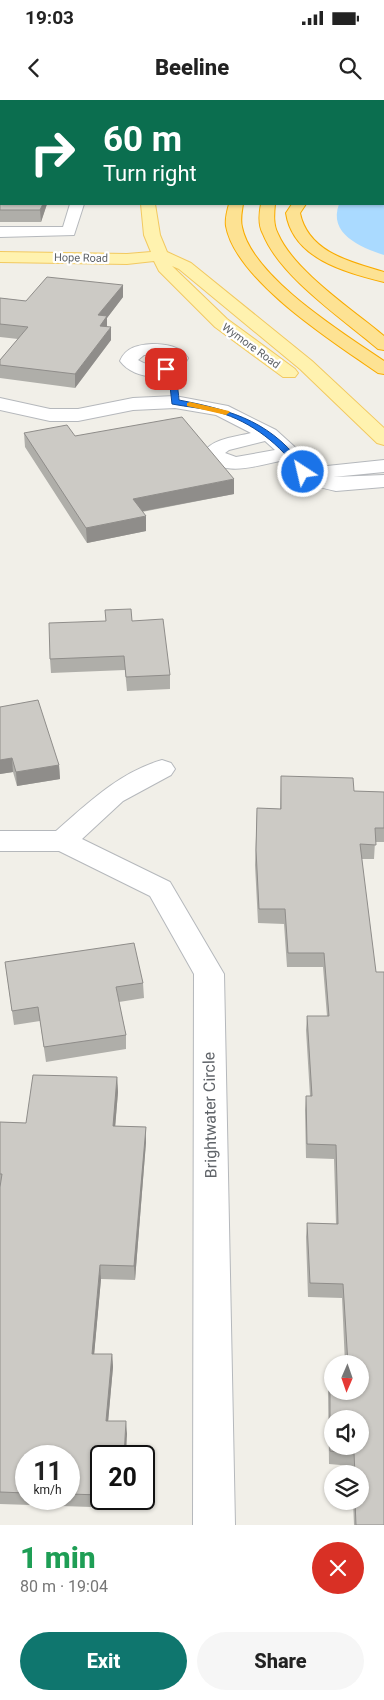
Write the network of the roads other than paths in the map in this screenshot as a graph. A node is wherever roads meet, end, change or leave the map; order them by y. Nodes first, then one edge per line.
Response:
1 (77, 205) edge
2 (148, 205) edge
3 (236, 205) edge
4 (268, 205) edge
5 (298, 205) edge
6 (0, 232) edge
7 (162, 256) junction
8 (0, 257) edge
9 (384, 277) edge
10 (384, 345) edge
11 (166, 369) dead end
12 (384, 369) edge
13 (175, 402) junction
14 (0, 404) edge
15 (269, 434) junction
16 (384, 439) edge
17 (290, 453) junction
18 (384, 466) edge
19 (316, 479) junction
20 (384, 481) edge
21 (162, 769) dead end
22 (0, 841) edge
23 (63, 841) junction
24 (214, 1525) edge

1 - 6 street
2 - 7 main road, Wymore Road
3 - 12 highway
4 - 10 highway
5 - 9 highway
7 - 8 main road, Hope Road
7 - 16 main road, Wymore Road
11 - 13 street
13 - 14 street
13 - 15 street
15 - 17 street
15 - 17 street
17 - 19 street
18 - 19 street
19 - 20 street
21 - 23 street
22 - 23 street, Brightwater Circle
23 - 24 street, Brightwater Circle

